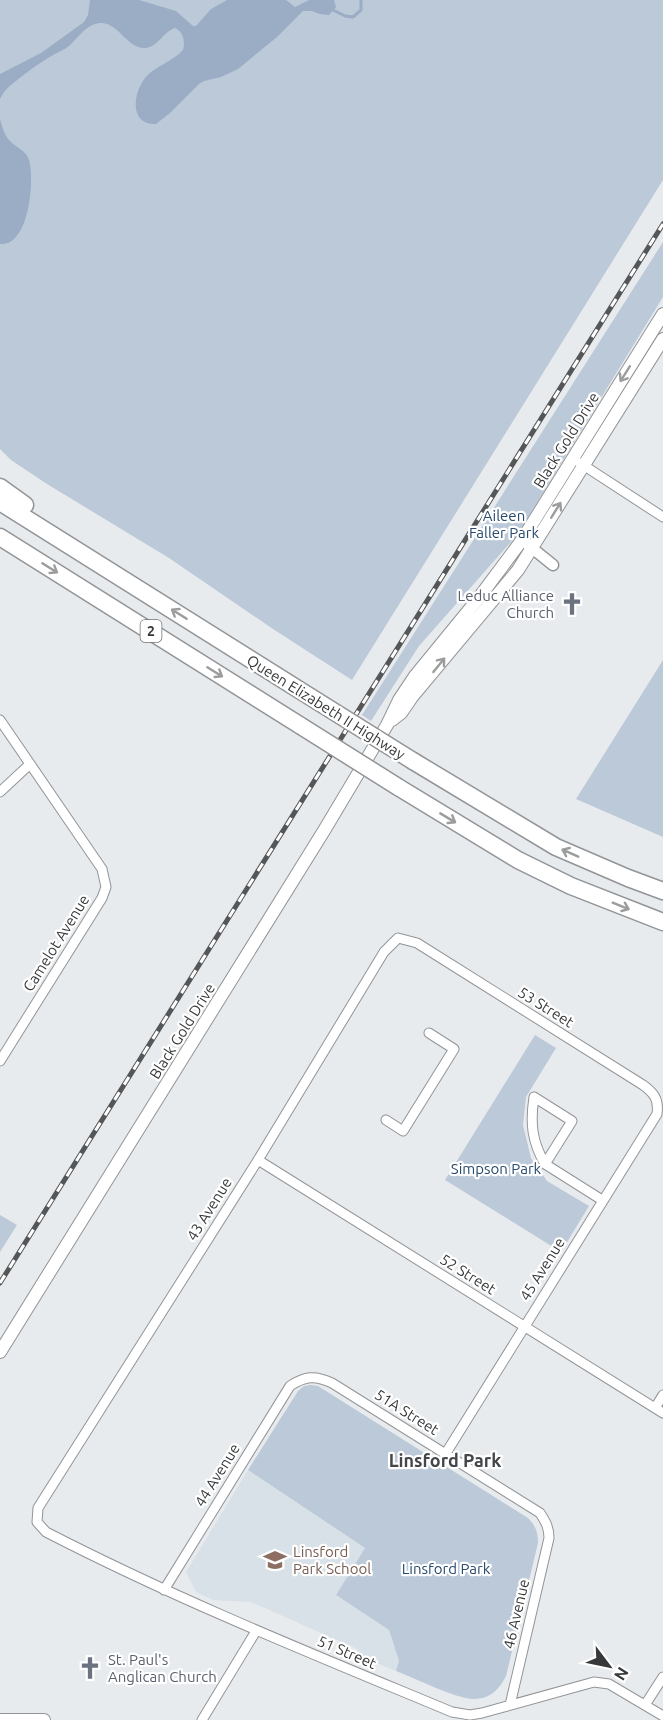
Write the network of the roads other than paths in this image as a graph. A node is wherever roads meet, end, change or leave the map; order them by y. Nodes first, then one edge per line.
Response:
1 (663, 314) edge
2 (663, 339) edge
3 (644, 344) junction
4 (660, 353) edge
5 (573, 458) junction
6 (584, 465) junction
7 (0, 487) edge
8 (0, 502) edge
9 (663, 518) edge
10 (0, 537) edge
11 (522, 540) junction
12 (533, 548) junction
13 (553, 565) dead end
14 (116, 574) junction
15 (0, 720) edge
16 (387, 724) junction
17 (29, 765) junction
18 (0, 792) edge
19 (663, 891) edge
20 (663, 922) edge
21 (417, 943) joint
22 (429, 1033) dead end
23 (0, 1061) edge
24 (657, 1099) joint
25 (386, 1120) dead end
26 (258, 1160) junction
27 (545, 1164) junction
28 (602, 1200) junction
29 (524, 1327) junction
30 (0, 1352) edge
31 (299, 1380) joint
32 (663, 1395) edge
33 (659, 1411) edge
34 (446, 1453) junction
35 (37, 1514) joint
36 (549, 1529) joint
37 (164, 1590) junction
38 (256, 1631) junction
39 (663, 1677) edge
40 (645, 1705) junction
41 (510, 1706) junction
42 (663, 1716) edge
43 (0, 1720) edge
44 (44, 1720) edge
45 (202, 1720) edge

1 - 3 main road, Black Gold Drive
2 - 4 main road, Black Gold Drive
3 - 4 street
3 -> 5 main road, Black Gold Drive
4 - 6 main road, Black Gold Drive
5 - 6 street
5 - 11 main road, Black Gold Drive
6 - 9 street
12 -> 6 main road, Black Gold Drive
7 - 14 highway
8 - 14 highway, Queen Elizabeth II Highway / 2
10 -> 20 highway, Queen Elizabeth II Highway / 2, bridge
11 - 12 street
11 - 16 main road, Black Gold Drive
12 - 13 street
16 -> 12 main road, Black Gold Drive
19 -> 14 highway, Queen Elizabeth II Highway / 2, bridge
15 - 17 street, Camelot Avenue
16 - 30 main road, Black Gold Drive
17 - 18 street
17 - 23 street, Camelot Avenue
21 - 24 street, 53 Street
21 - 26 street, 43 Avenue
22 - 25 street
24 - 28 street, 45 Avenue
26 - 29 street, 52 Street
26 - 35 street, 43 Avenue
27 - 27 street
27 - 28 street
28 - 29 street, 45 Avenue
29 - 33 street, 52 Street
29 - 34 street, 45 Avenue
31 - 34 street, 51A Street
31 - 37 street, 44 Avenue
32 - 33 street
34 - 36 street, 51A Street
35 - 37 street, 51 Street
36 - 41 street, 46 Avenue
37 - 38 street, 51 Street
38 - 41 street, 51 Street
38 - 45 street
39 - 40 street
40 - 41 street, 51 Street
40 - 42 street, 51 Street
43 - 44 main road

